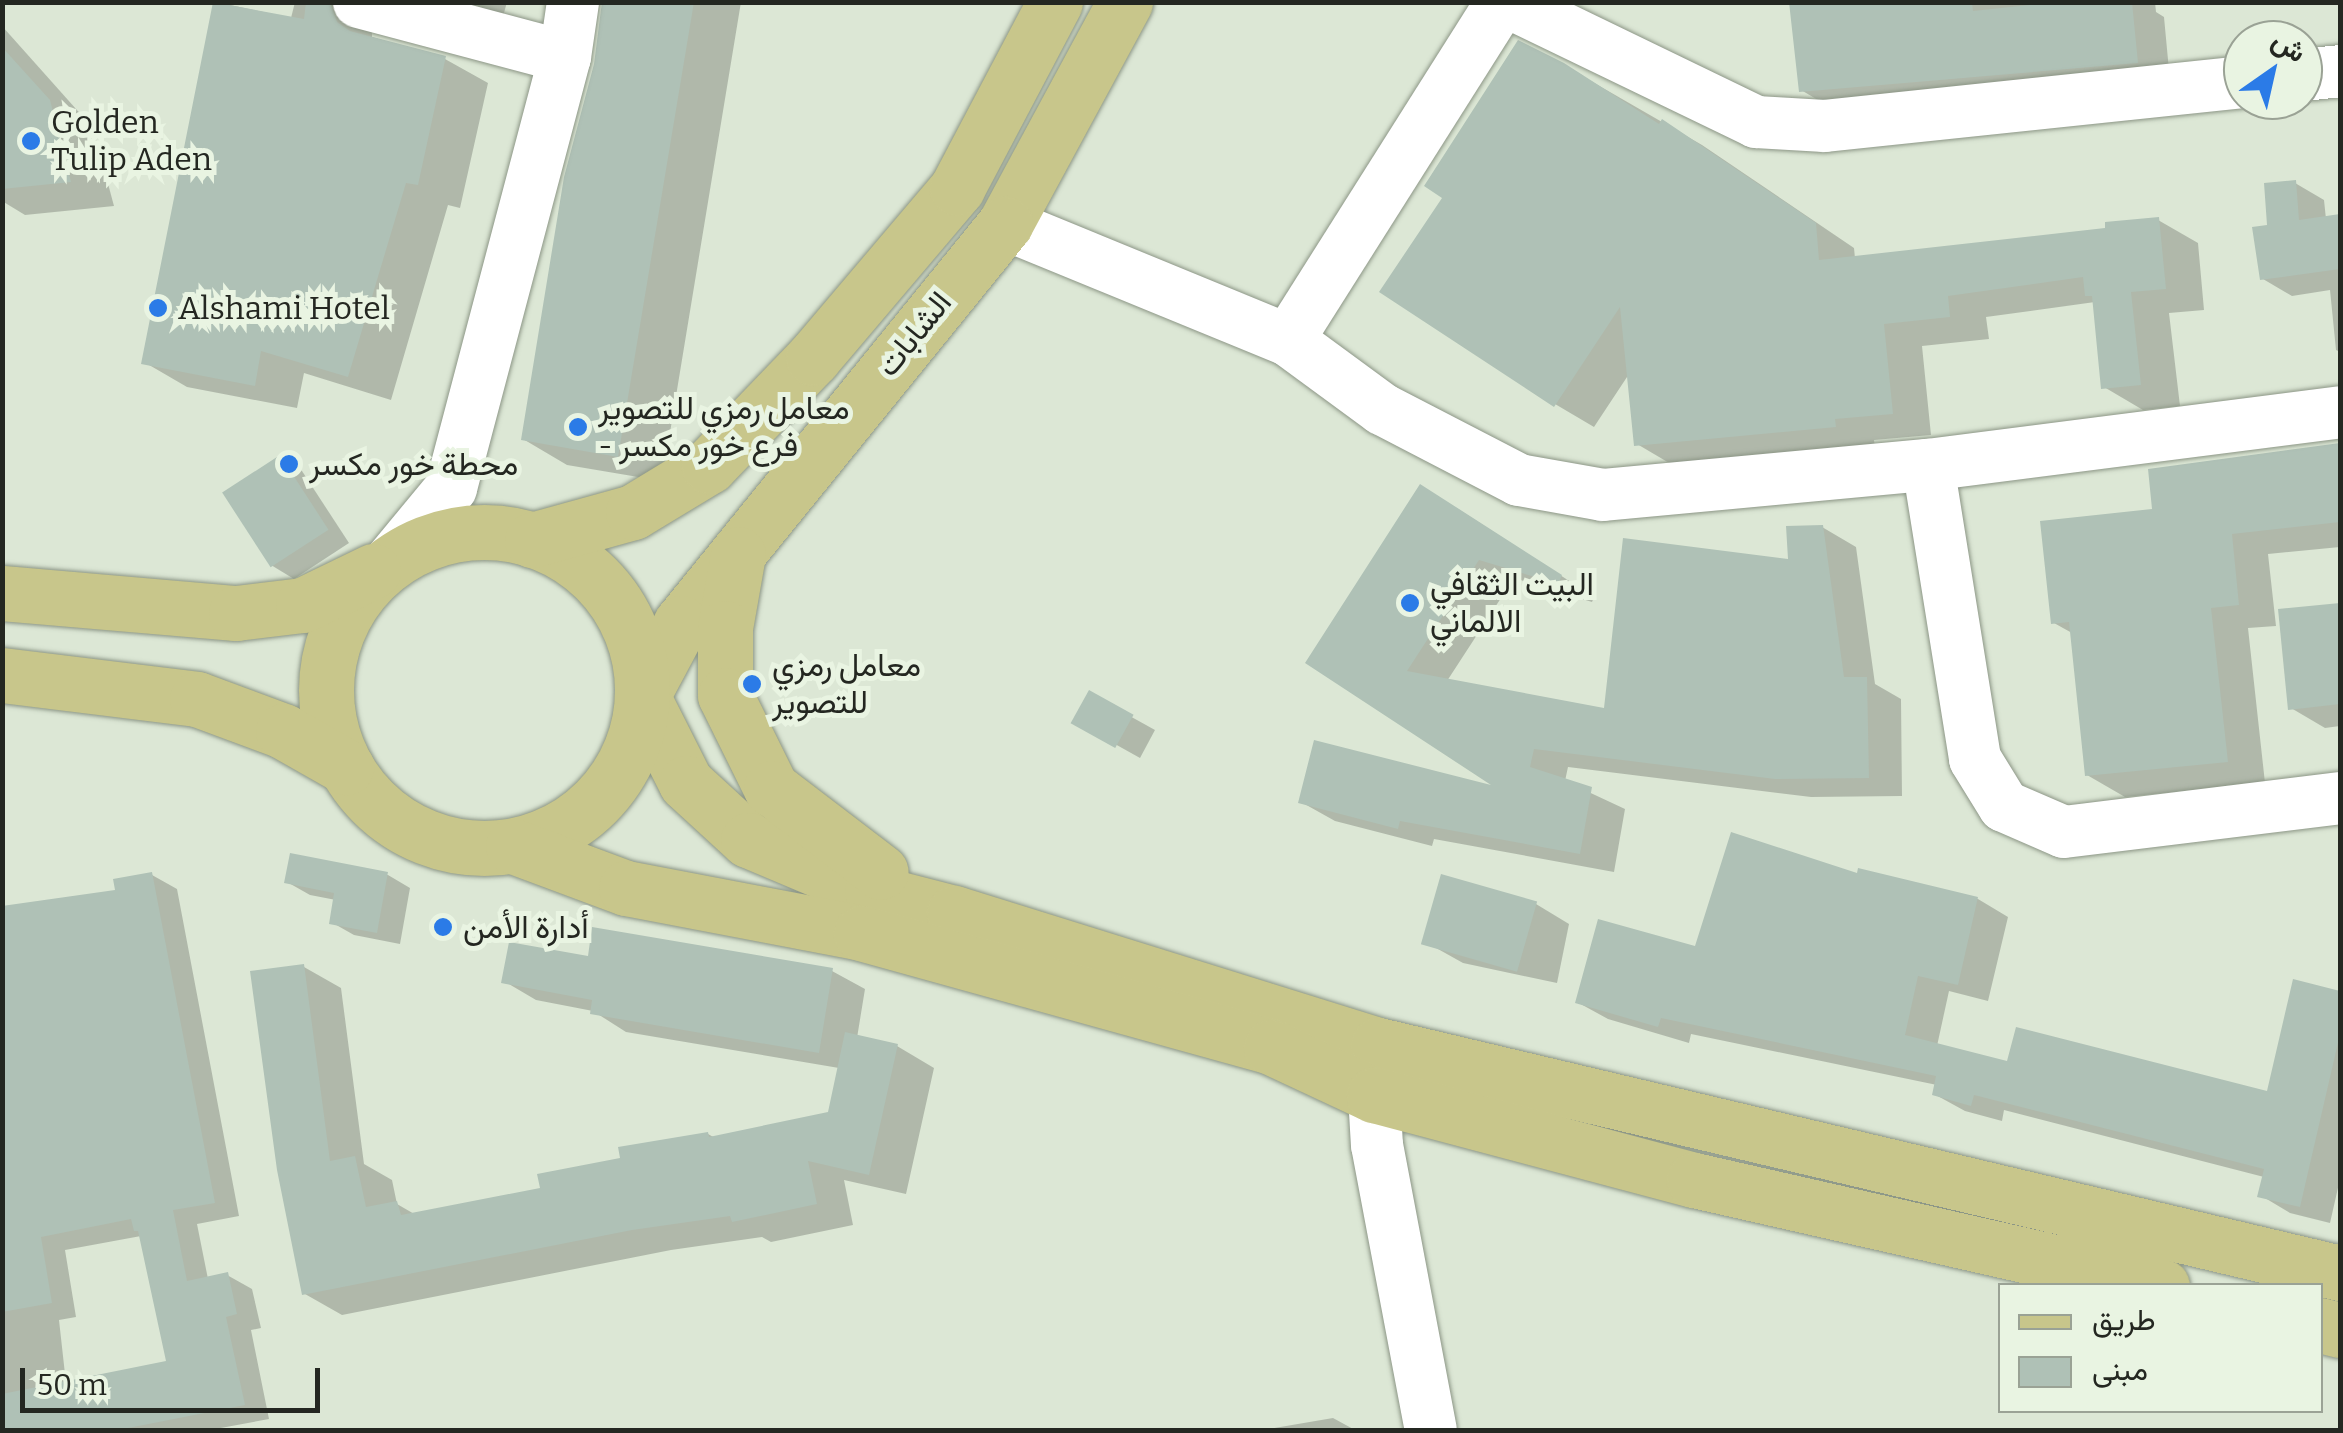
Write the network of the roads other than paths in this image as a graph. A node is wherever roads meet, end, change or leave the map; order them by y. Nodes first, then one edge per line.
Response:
1 (358, 2) edge
2 (573, 2) edge
3 (1056, 2) edge
4 (1125, 2) edge
5 (1505, 2) edge
6 (564, 58) junction
7 (2223, 84) edge
8 (1005, 224) junction
9 (1288, 340) junction
10 (2340, 412) edge
11 (1928, 465) junction
12 (532, 540) junction
13 (739, 548) junction
14 (389, 563) junction
15 (2, 592) edge
16 (2, 675) edge
17 (642, 696) junction
18 (346, 767) junction
19 (2340, 798) edge
20 (514, 846) junction
21 (954, 912) junction
22 (1274, 1031) junction
23 (1374, 1095) junction
24 (2340, 1273) edge
25 (2149, 1283) edge
26 (1432, 1430) edge

1 - 6 street
2 - 6 street
3 - 12 main road, الشابات
4 - 8 main road, الشابات
5 - 7 street
5 - 9 street
6 - 14 street
8 - 9 street
8 - 13 main road, الشابات
9 - 11 street
10 - 11 street
11 - 19 street
12 - 14 main road
12 - 17 main road
13 - 17 main road, الشابات
13 - 21 main road
14 - 15 main road
14 - 18 main road
16 - 18 main road
17 - 20 main road
17 - 21 main road
18 - 20 main road
20 - 22 main road
21 - 22 main road
22 - 23 main road
22 - 24 main road
23 - 25 main road
23 - 26 street

